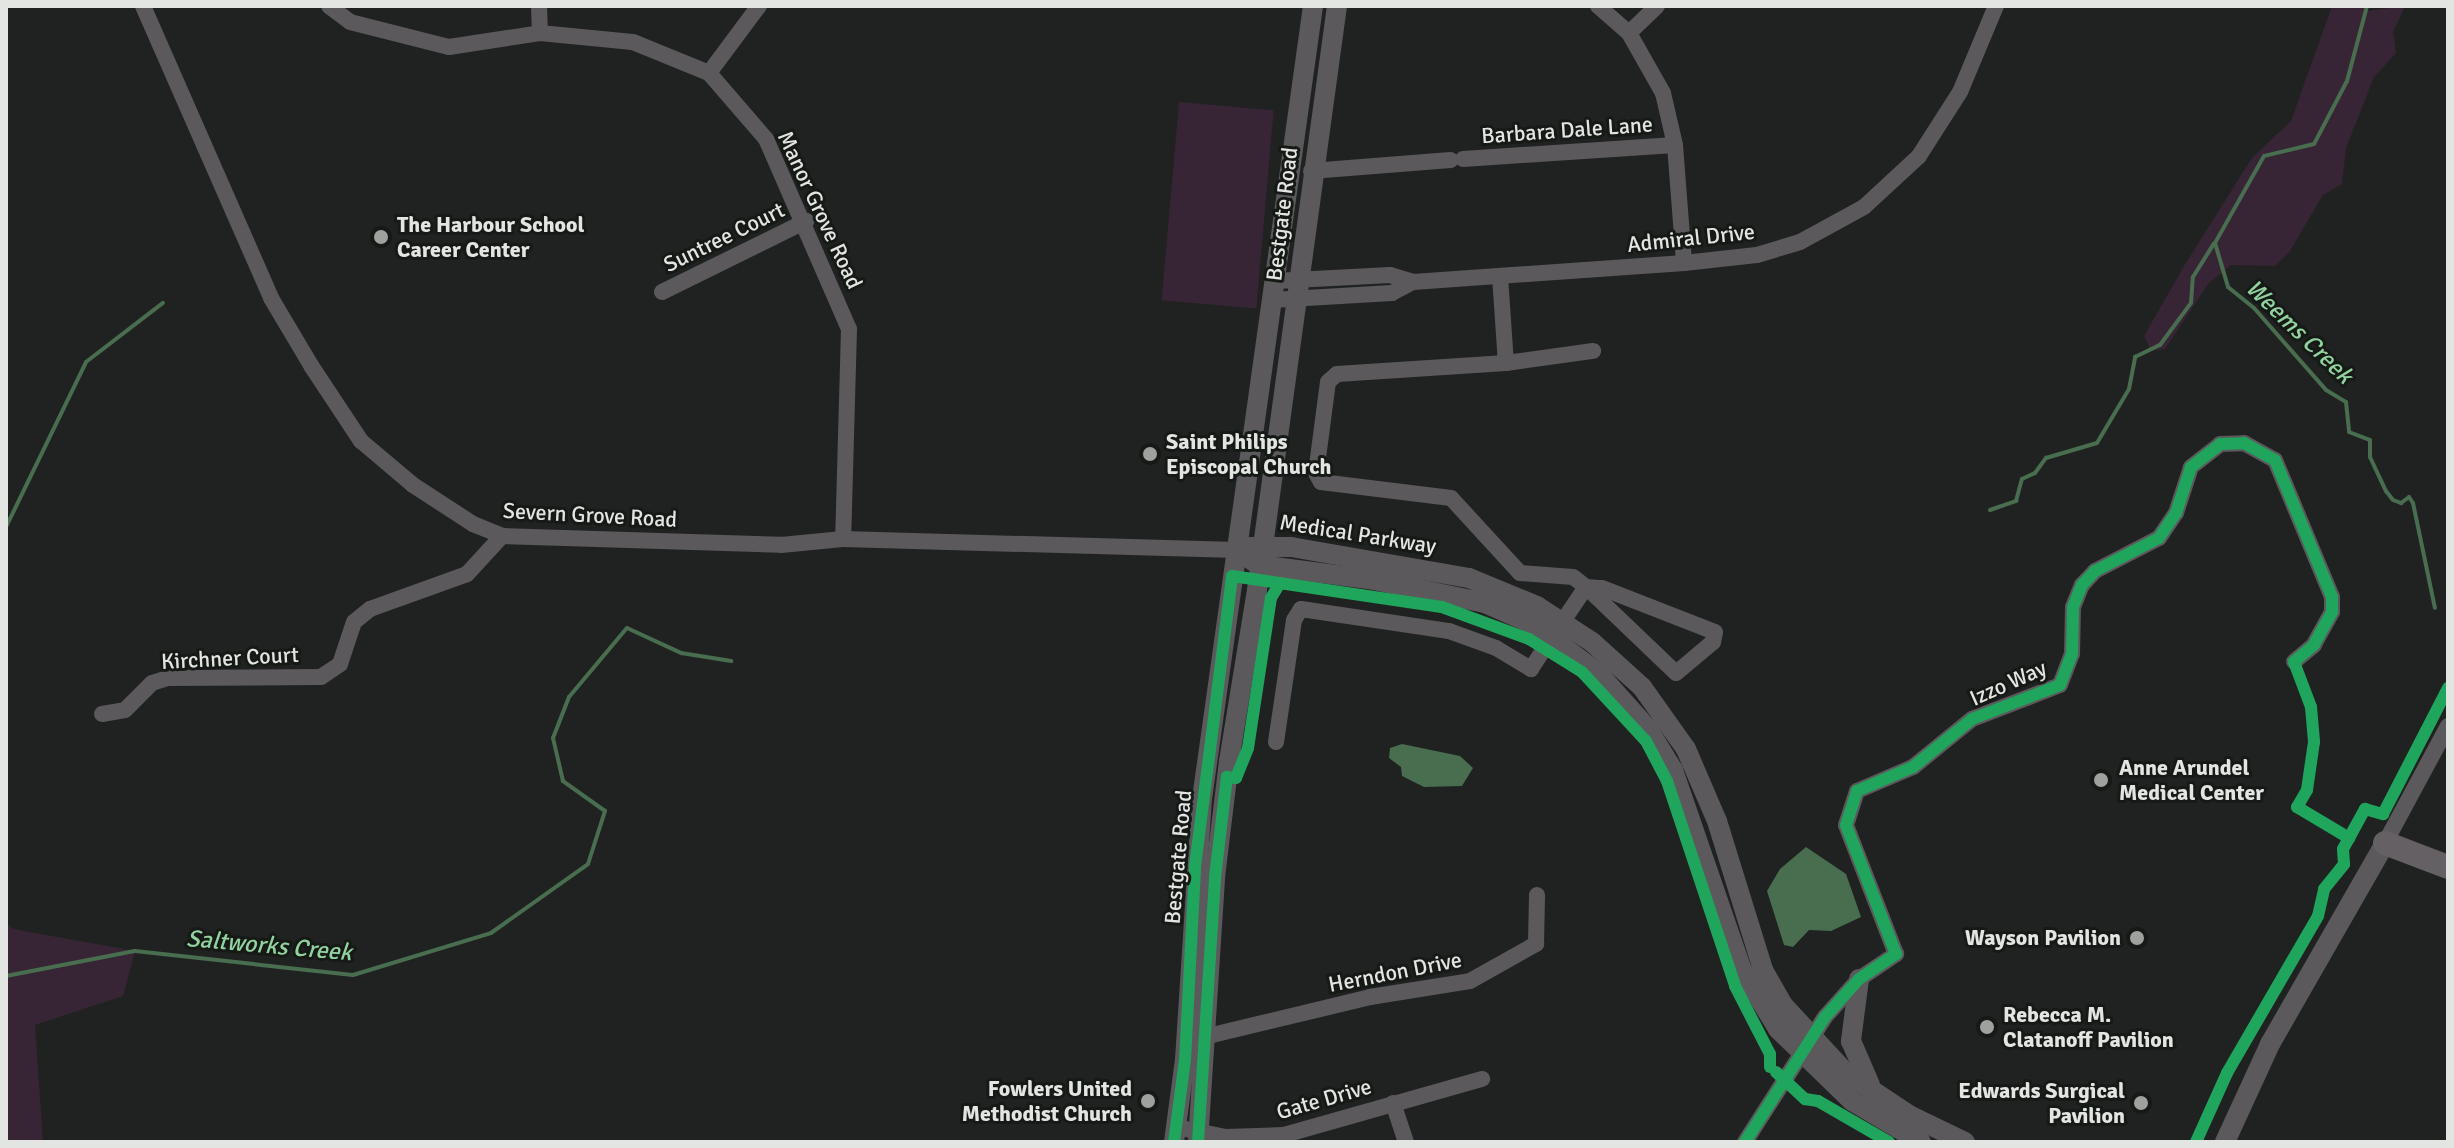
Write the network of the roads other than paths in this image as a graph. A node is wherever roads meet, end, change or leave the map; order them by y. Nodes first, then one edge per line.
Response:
1 (143, 6) edge
2 (329, 6) edge
3 (539, 6) edge
4 (759, 6) edge
5 (1337, 6) edge
6 (1598, 6) edge
7 (1657, 6) edge
8 (1996, 6) edge
9 (1311, 16) edge
10 (1332, 31) junction
11 (540, 33) junction
12 (1629, 33) junction
13 (709, 73) junction
14 (1675, 145) junction
15 (1311, 171) junction
16 (806, 221) junction
17 (1684, 263) junction
18 (1500, 276) junction
19 (1273, 291) junction
20 (662, 292) dead end
21 (1297, 292) junction
22 (1593, 351) dead end
23 (1506, 363) junction
24 (502, 536) junction
25 (843, 539) junction
26 (1262, 543) junction
27 (1237, 550) junction
28 (1259, 565) junction
29 (1586, 587) junction
30 (1558, 629) junction
31 (2294, 662) dead end
32 (102, 714) dead end
33 (2448, 726) edge
34 (1276, 742) dead end
35 (2385, 843) junction
36 (2448, 867) edge
37 (1537, 895) dead end
38 (1859, 979) junction
39 (1208, 1036) junction
40 (1803, 1046) junction
41 (1482, 1079) dead end
42 (1877, 1094) junction
43 (1393, 1103) junction
44 (1175, 1135) edge
45 (1199, 1137) edge
46 (2228, 1138) edge
47 (1406, 1142) edge
48 (1745, 1142) edge
49 (1921, 1142) edge
50 (1965, 1142) edge

1 - 24 street, Severn Grove Road
2 - 11 street, Manor Grove Road
3 - 11 street
4 - 13 street
5 - 10 main road, Bestgate Road
6 - 12 street
7 - 12 street
8 - 17 street, Admiral Drive
9 - 10 main road
9 - 19 main road, Bestgate Road
10 - 15 main road, Bestgate Road
11 - 13 street, Manor Grove Road
12 - 14 street
13 - 16 street, Manor Grove Road
14 - 15 street, Barbara Dale Lane
14 - 17 street
15 - 21 main road, Bestgate Road
16 - 20 street, Suntree Court
16 - 25 street, Manor Grove Road
17 - 18 street, Admiral Drive
18 - 21 street, Admiral Drive
18 - 23 street
19 - 21 street, Admiral Drive
19 - 27 main road, Bestgate Road
21 - 26 main road, Bestgate Road
22 - 23 street
23 - 29 street
24 - 25 street, Severn Grove Road
24 - 32 street, Kirchner Court
25 - 27 street, Severn Grove Road
26 - 27 main road, Medical Parkway
26 - 28 main road, Bestgate Road
26 - 30 main road, Medical Parkway
27 - 28 main road, Medical Parkway
27 - 44 main road, Bestgate Road
28 - 30 main road, Medical Parkway
28 - 39 main road, Bestgate Road
29 - 29 street
29 - 30 street
30 - 34 street
30 - 40 main road, Medical Parkway
31 - 38 street, Izzo Way
33 - 35 street
35 - 36 highway
35 - 46 main road
37 - 39 street, Herndon Drive
38 - 40 street
38 - 42 main road
39 - 45 main road, Bestgate Road
40 - 42 main road, Medical Parkway
40 - 48 street
40 - 49 main road, Medical Parkway
41 - 43 street, Gate Drive
42 - 50 main road, Medical Parkway
43 - 45 street, Gate Drive
43 - 47 street
44 - 45 street, Gate Drive

